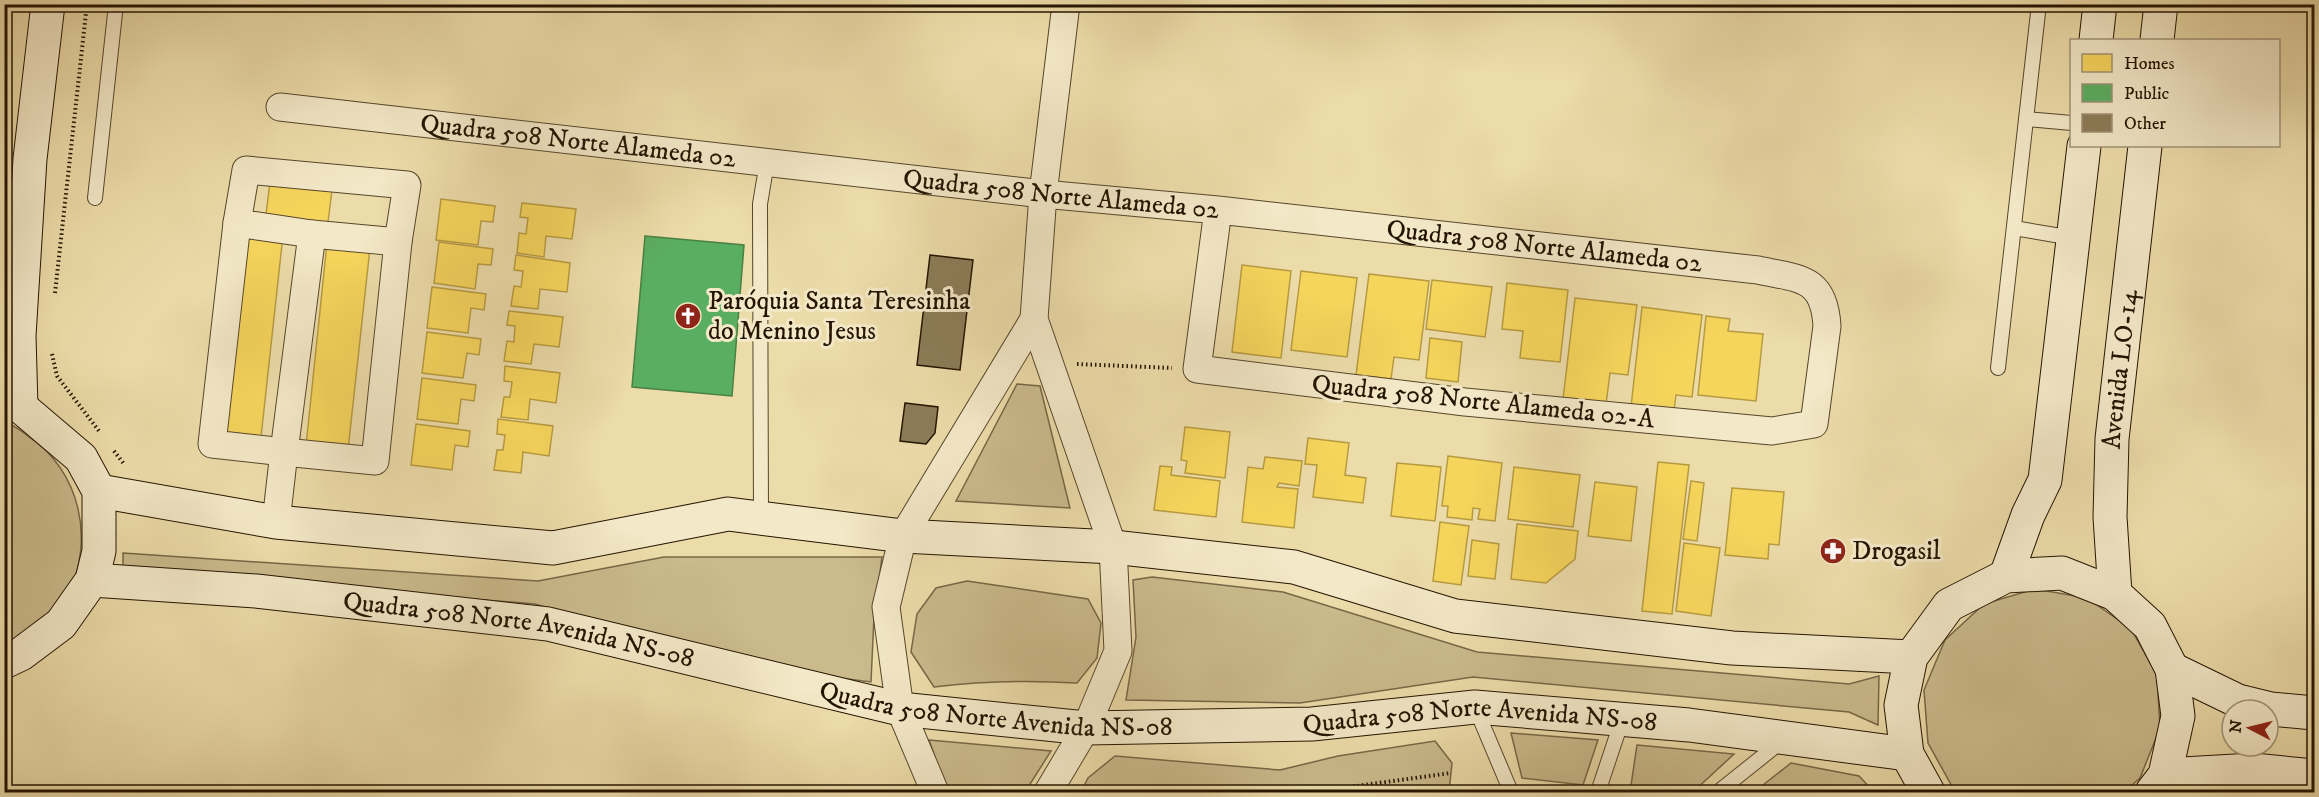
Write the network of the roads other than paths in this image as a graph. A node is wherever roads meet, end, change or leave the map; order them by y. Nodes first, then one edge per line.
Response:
1 (48, 4) edge
2 (116, 4) edge
3 (1066, 4) edge
4 (2039, 4) edge
5 (2100, 4) edge
6 (2162, 4) edge
7 (2096, 39) edge
8 (2157, 39) edge
9 (280, 107) dead end
10 (2026, 120) junction
11 (2070, 123) edge
12 (2084, 147) edge
13 (2145, 147) edge
14 (767, 162) junction
15 (1043, 194) junction
16 (95, 198) dead end
17 (1218, 210) junction
18 (237, 224) junction
19 (2014, 228) junction
20 (312, 234) junction
21 (2073, 238) junction
22 (398, 242) junction
23 (1826, 309) joint
24 (1035, 319) junction
25 (1998, 368) dead end
26 (13, 405) edge
27 (284, 452) junction
28 (99, 491) junction
29 (761, 518) junction
30 (276, 522) junction
31 (903, 536) junction
32 (1113, 547) junction
33 (2006, 576) junction
34 (92, 580) junction
35 (2115, 594) junction
36 (1911, 657) junction
37 (4, 662) edge
38 (2172, 669) junction
39 (1475, 707) junction
40 (900, 709) junction
41 (2314, 713) edge
42 (1622, 720) junction
43 (1086, 728) junction
44 (1785, 738) junction
45 (1907, 754) junction
46 (2314, 776) edge
47 (2158, 784) edge
48 (935, 792) edge
49 (1048, 792) edge
50 (1511, 792) edge
51 (1598, 792) edge
52 (1718, 792) edge
53 (1928, 792) edge

1 - 26 street
2 - 16 lane
3 - 15 street
4 - 10 lane
5 - 7 street
6 - 8 street
9 - 14 street, Quadra 508 Norte Alameda 02
10 - 11 lane
10 - 19 lane
12 - 21 street
13 - 35 street, Avenida LO-14
14 - 15 street, Quadra 508 Norte Alameda 02
14 - 29 lane
15 - 17 street, Quadra 508 Norte Alameda 02
15 - 24 street
17 - 23 street, Quadra 508 Norte Alameda 02
17 - 23 street, Quadra 508 Norte Alameda 02-A
18 - 20 street
18 - 22 street
18 - 27 street
19 - 21 lane
19 - 25 lane
20 - 22 street
20 - 27 street
21 - 33 street
22 - 27 street
24 - 31 street
24 - 32 street
26 - 28 street
27 - 30 street
28 - 30 street
28 - 34 street
29 - 30 street
29 - 31 street
31 - 32 street
31 - 40 street
32 - 36 street
32 - 43 street
33 - 35 street
33 - 36 street
34 - 37 street
34 - 40 street, Quadra 508 Norte Avenida NS-08
35 - 38 street
36 - 45 street
38 - 41 street
38 - 47 street
39 - 42 street, Quadra 508 Norte Avenida NS-08
39 - 43 street, Quadra 508 Norte Avenida NS-08
39 - 50 lane
40 - 43 street, Quadra 508 Norte Avenida NS-08
40 - 48 street
42 - 44 street, Quadra 508 Norte Avenida NS-08
42 - 51 lane
43 - 49 street
44 - 45 street, Quadra 508 Norte Avenida NS-08
44 - 52 lane
45 - 53 street
46 - 47 street

